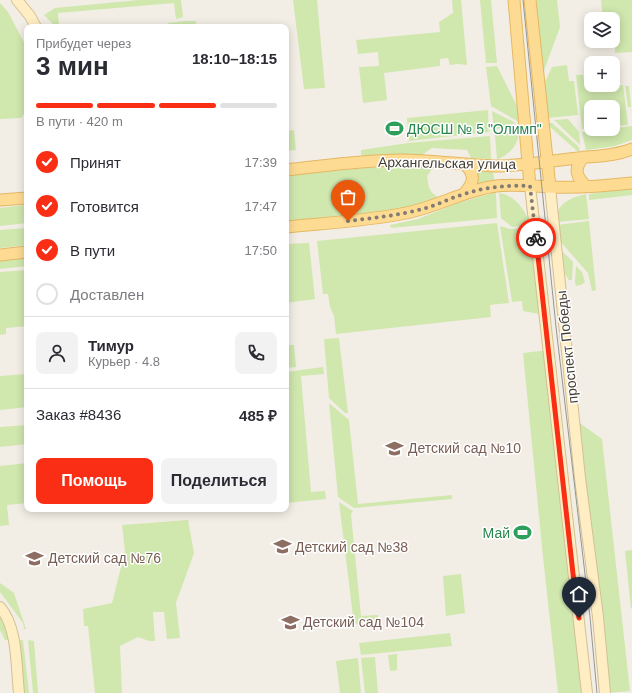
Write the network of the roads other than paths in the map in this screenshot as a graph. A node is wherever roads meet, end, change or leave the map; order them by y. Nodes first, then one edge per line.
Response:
1 (16, 0) edge
2 (514, 0) edge
3 (530, 0) edge
4 (34, 24) edge
5 (632, 149) edge
6 (584, 157) junction
7 (547, 161) junction
8 (528, 163) junction
9 (465, 164) junction
10 (289, 170) edge
11 (632, 183) edge
12 (530, 186) junction
13 (550, 187) junction
14 (587, 187) junction
15 (464, 194) junction
16 (24, 198) edge
17 (0, 200) edge
18 (289, 227) edge
19 (24, 252) edge
20 (0, 255) edge
21 (0, 607) edge
22 (19, 693) edge
23 (587, 693) edge
24 (605, 693) edge

1 - 4 main road
2 - 8 main road, проспект Победы
3 - 7 main road, проспект Победы
5 - 6 main road, Архангельская улица
6 - 7 main road, Архангельская улица
6 - 14 main road
7 - 8 main road, Архангельская улица
7 - 13 main road, проспект Победы
8 - 9 main road, Архангельская улица
8 - 12 main road, проспект Победы
9 - 10 main road, Архангельская улица
9 - 15 main road
11 - 14 main road, Архангельская улица
12 - 13 main road, Архангельская улица
12 - 15 main road, Архангельская улица
12 - 23 main road, проспект Победы
13 - 14 main road, Архангельская улица
13 - 24 main road, проспект Победы
15 - 18 main road, Архангельская улица
16 - 17 main road
19 - 20 main road
21 - 22 main road

